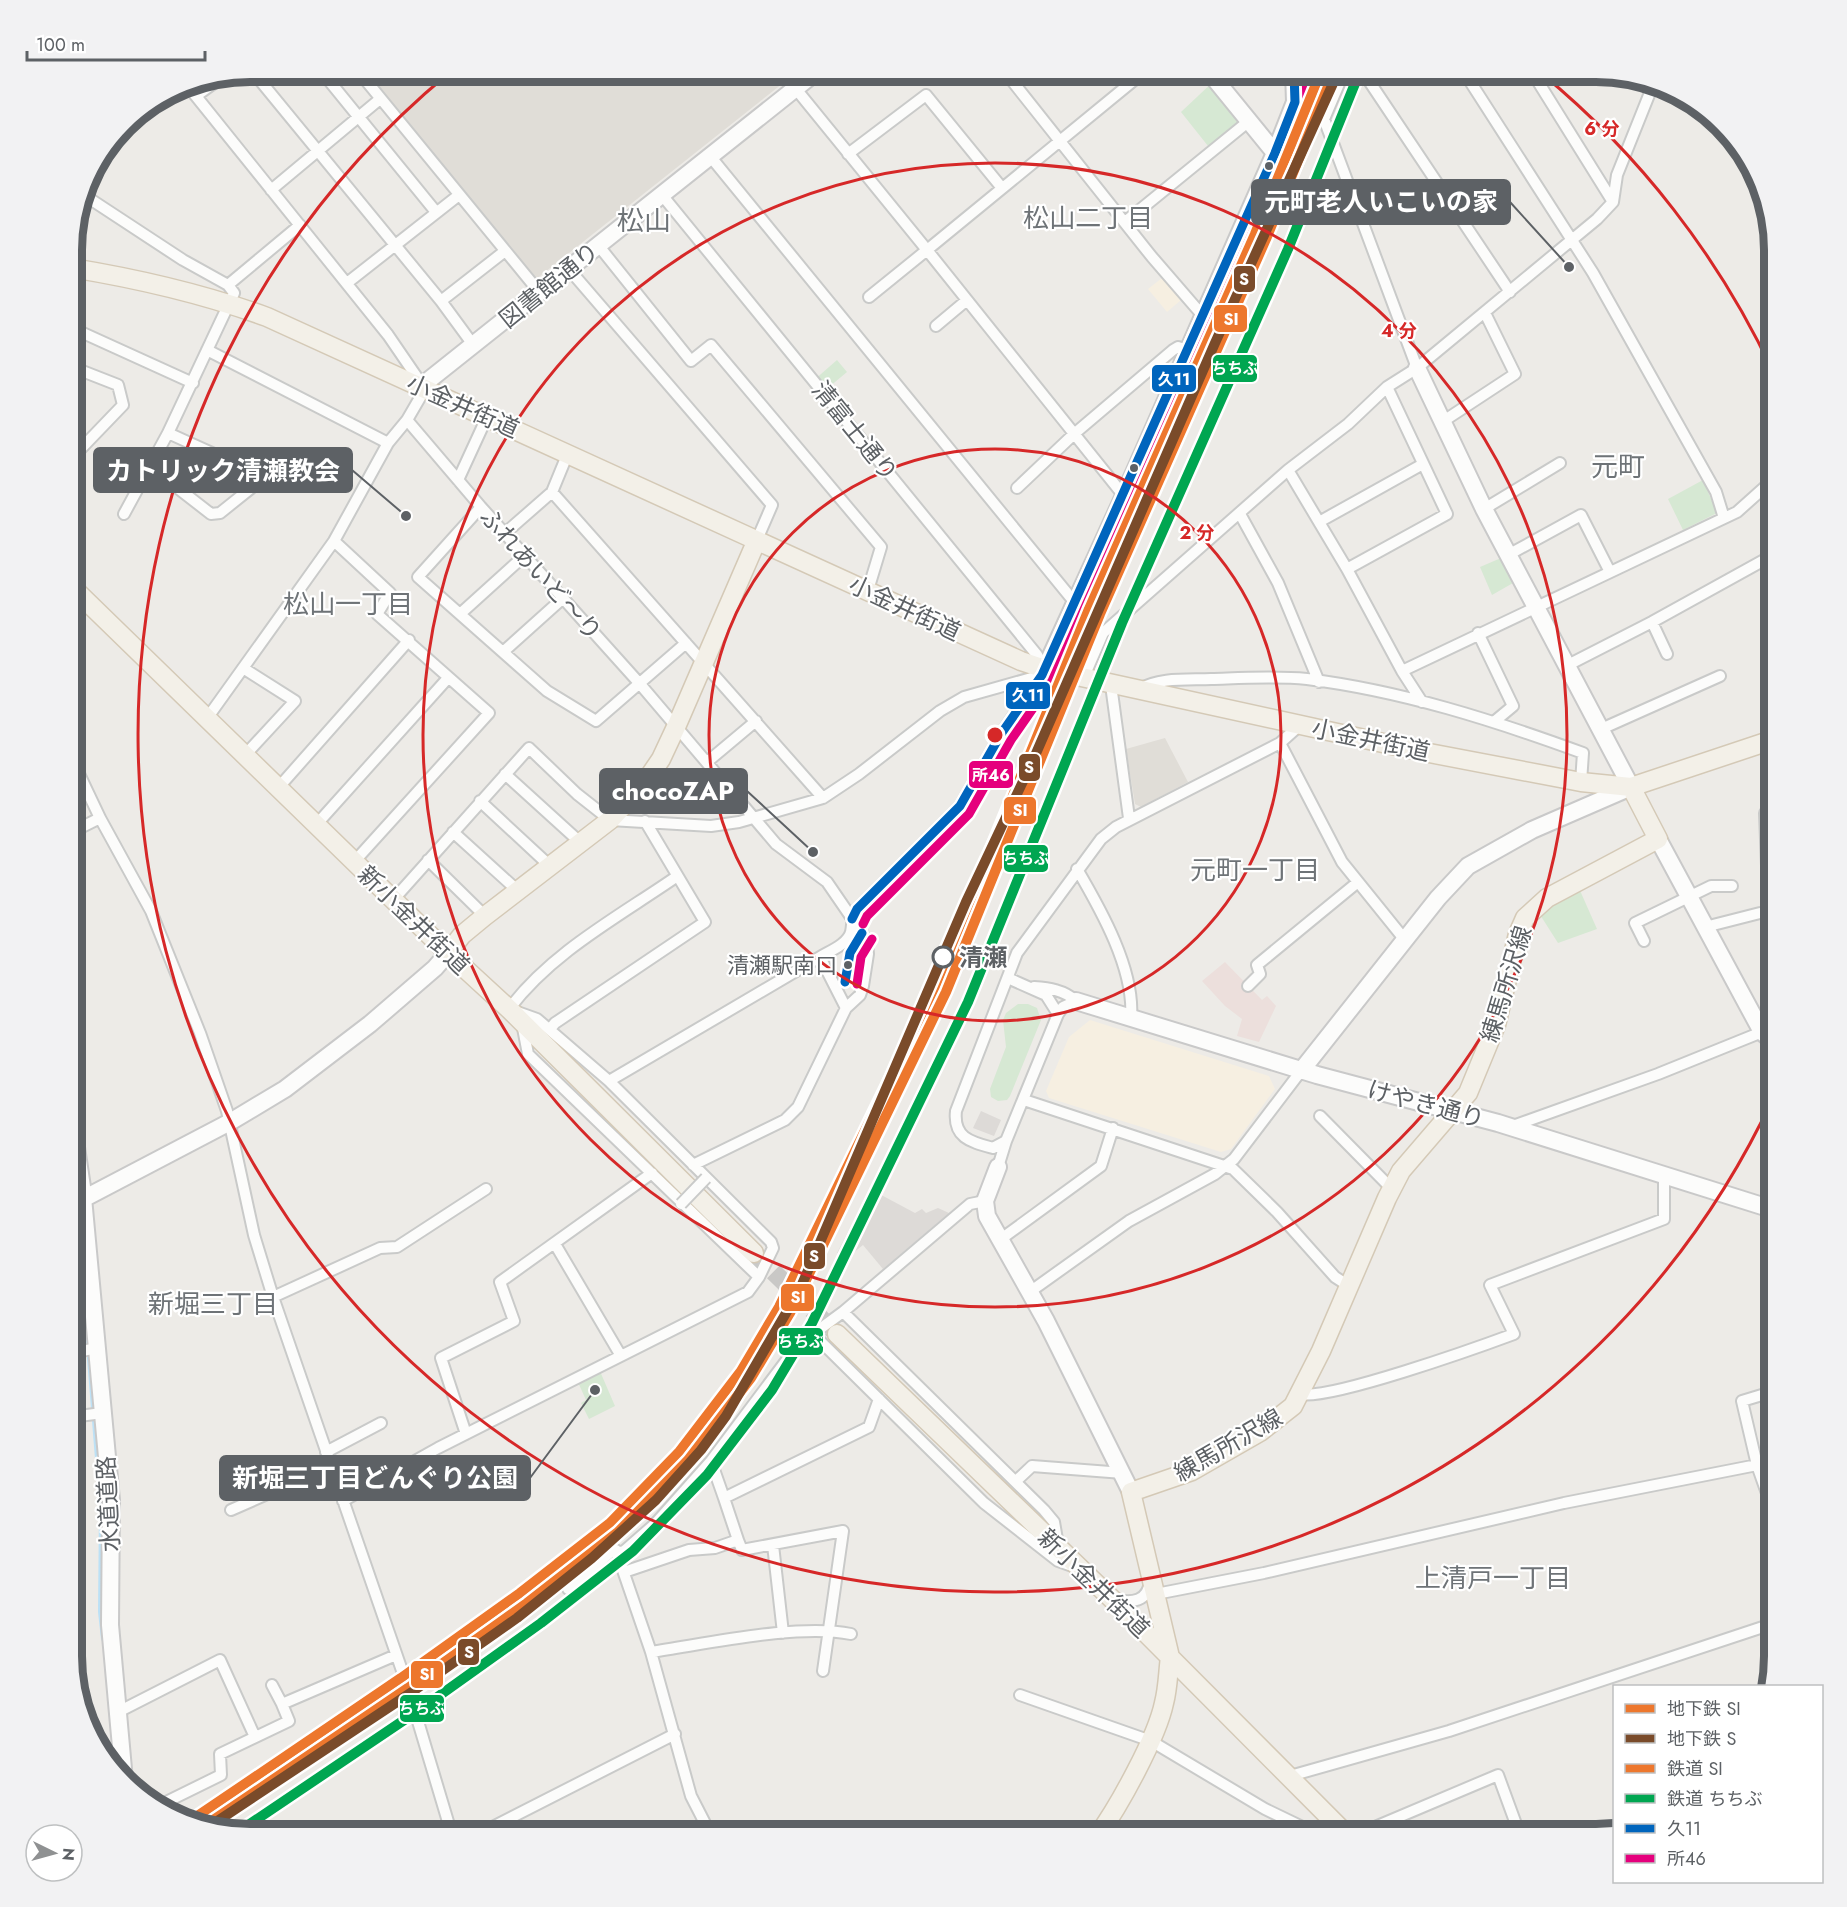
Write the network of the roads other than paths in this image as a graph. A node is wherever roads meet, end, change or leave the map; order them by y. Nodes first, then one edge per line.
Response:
1 (262, 83) edge
2 (331, 83) edge
3 (368, 83) edge
4 (803, 83) edge
5 (1014, 83) edge
6 (1130, 83) edge
7 (1218, 83) edge
8 (1339, 83) edge
9 (1370, 83) edge
10 (1471, 83) edge
11 (1539, 83) edge
12 (1298, 84) edge
13 (207, 88) edge
14 (796, 89) junction
15 (1651, 91) edge
16 (193, 93) edge
17 (196, 96) junction
18 (380, 99) junction
19 (358, 117) junction
20 (1324, 119) junction
21 (1249, 121) junction
22 (1060, 140) junction
23 (318, 150) junction
24 (1275, 153) junction
25 (848, 154) junction
26 (710, 156) junction
27 (1002, 188) junction
28 (271, 190) junction
29 (459, 195) junction
30 (662, 195) junction
31 (91, 199) edge
32 (1613, 202) junction
33 (436, 212) junction
34 (1125, 222) junction
35 (300, 225) junction
36 (1571, 241) junction
37 (395, 244) junction
38 (598, 245) junction
39 (927, 250) junction
40 (504, 252) junction
41 (568, 268) junction
42 (83, 270) edge
43 (346, 283) junction
44 (1510, 292) junction
45 (540, 293) junction
46 (229, 294) junction
47 (869, 297) dead end
48 (967, 300) junction
49 (441, 301) junction
50 (1485, 313) junction
51 (1203, 316) junction
52 (936, 326) dead end
53 (83, 333) edge
54 (474, 346) junction
55 (207, 350) junction
56 (1188, 350) junction
57 (1417, 368) junction
58 (83, 372) edge
59 (193, 383) junction
60 (1387, 387) junction
61 (425, 388) junction
62 (487, 417) junction
63 (407, 420) junction
64 (1442, 422) junction
65 (168, 433) junction
66 (1074, 434) junction
67 (388, 443) junction
68 (83, 447) edge
69 (568, 453) junction
70 (1560, 463) dead end
71 (1423, 464) junction
72 (1288, 470) junction
73 (148, 474) junction
74 (458, 480) junction
75 (1017, 488) dead end
76 (1764, 488) edge
77 (552, 492) junction
78 (1124, 496) junction
79 (481, 507) junction
80 (1484, 509) junction
81 (124, 514) dead end
82 (1240, 514) junction
83 (1724, 518) junction
84 (1319, 522) junction
85 (504, 534) junction
86 (334, 541) junction
87 (756, 542) junction
88 (1508, 555) junction
89 (524, 556) junction
90 (1764, 560) edge
91 (1347, 569) junction
92 (1610, 572) junction
93 (868, 590) junction
94 (83, 597) edge
95 (562, 599) junction
96 (1076, 604) junction
97 (1534, 607) junction
98 (460, 614) junction
99 (1652, 622) junction
100 (1478, 633) junction
101 (409, 640) junction
102 (686, 643) junction
103 (503, 652) junction
104 (1667, 654) dead end
105 (703, 663) junction
106 (1566, 666) junction
107 (243, 668) junction
108 (1402, 671) junction
109 (1043, 672) junction
110 (1720, 676) dead end
111 (447, 678) junction
112 (1083, 679) junction
113 (1319, 682) junction
114 (640, 684) junction
115 (1111, 685) junction
116 (1137, 691) junction
117 (1422, 702) junction
118 (208, 717) junction
119 (756, 721) junction
120 (1495, 721) junction
121 (1300, 725) junction
122 (676, 727) junction
123 (1599, 730) junction
124 (1280, 743) junction
125 (1764, 743) edge
126 (246, 754) junction
127 (707, 762) junction
128 (505, 774) junction
129 (83, 781) edge
130 (1581, 782) junction
131 (279, 787) junction
132 (1631, 788) junction
133 (823, 798) junction
134 (480, 801) junction
135 (100, 818) junction
136 (1129, 818) junction
137 (756, 819) junction
138 (610, 820) junction
139 (645, 821) junction
140 (316, 825) junction
141 (83, 827) edge
142 (453, 832) junction
143 (1658, 839) junction
144 (581, 843) junction
145 (428, 860) junction
146 (354, 862) junction
147 (550, 866) junction
148 (1077, 869) junction
149 (676, 877) junction
150 (1358, 882) junction
151 (1732, 886) dead end
152 (517, 890) junction
153 (1689, 897) junction
154 (394, 899) junction
155 (1760, 914) dead end
156 (485, 916) junction
157 (852, 920) junction
158 (1705, 927) junction
159 (1405, 940) junction
160 (1644, 941) dead end
161 (448, 953) junction
162 (820, 957) junction
163 (1010, 979) junction
164 (1248, 986) dead end
165 (1034, 987) junction
166 (1076, 1001) junction
167 (846, 1008) junction
168 (509, 1009) junction
169 (1058, 1014) junction
170 (1131, 1018) junction
171 (522, 1023) junction
172 (550, 1029) junction
173 (1762, 1032) joint
174 (1301, 1071) junction
175 (609, 1081) junction
176 (1024, 1100) junction
177 (1448, 1115) junction
178 (1320, 1116) dead end
179 (230, 1122) junction
180 (1510, 1127) junction
181 (1113, 1128) junction
182 (1006, 1141) junction
183 (988, 1146) junction
184 (693, 1165) junction
185 (1226, 1166) junction
186 (998, 1167) junction
187 (652, 1173) junction
188 (1664, 1174) junction
189 (706, 1178) junction
190 (486, 1189) dead end
191 (1392, 1189) junction
192 (82, 1198) edge
193 (985, 1201) junction
194 (681, 1204) junction
195 (1764, 1206) edge
196 (82, 1233) edge
197 (1001, 1239) junction
198 (555, 1244) junction
199 (754, 1253) tunnel mouth
200 (759, 1277) junction
201 (1349, 1286) junction
202 (1031, 1291) junction
203 (273, 1297) junction
204 (843, 1312) junction
205 (813, 1334) junction
206 (837, 1334) tunnel mouth
207 (97, 1348) junction
208 (82, 1351) edge
209 (621, 1356) junction
210 (1300, 1394) junction
211 (1764, 1394) edge
212 (879, 1399) junction
213 (102, 1413) junction
214 (82, 1416) edge
215 (381, 1423) dead end
216 (466, 1434) junction
217 (326, 1452) junction
218 (711, 1461) junction
219 (1764, 1462) edge
220 (1757, 1464) junction
221 (331, 1466) junction
222 (1123, 1473) junction
223 (1016, 1481) junction
224 (1764, 1484) edge
225 (1131, 1492) junction
226 (724, 1498) junction
227 (343, 1501) junction
228 (231, 1510) dead end
229 (738, 1540) junction
230 (773, 1545) junction
231 (1059, 1549) junction
232 (616, 1550) junction
233 (1078, 1568) junction
234 (1150, 1571) junction
235 (624, 1572) junction
236 (568, 1589) dead end
237 (1156, 1594) junction
238 (1112, 1599) junction
239 (1764, 1627) edge
240 (827, 1630) junction
241 (783, 1633) junction
242 (851, 1634) dead end
243 (651, 1652) junction
244 (396, 1655) junction
245 (1170, 1657) junction
246 (823, 1671) dead end
247 (272, 1685) dead end
248 (1020, 1695) dead end
249 (282, 1704) junction
250 (118, 1712) junction
251 (675, 1734) junction
252 (255, 1737) junction
253 (1151, 1741) junction
254 (123, 1765) edge
255 (1290, 1776) junction
256 (167, 1802) edge
257 (449, 1824) edge
258 (499, 1824) edge
259 (705, 1824) edge
260 (1104, 1824) edge
261 (1296, 1824) edge
262 (1336, 1824) edge
263 (1382, 1824) edge
264 (1516, 1824) edge

1 - 23 street
2 - 19 street
3 - 18 street
4 - 14 street, 図書館通り
5 - 22 street
6 - 22 street
7 - 21 street
8 - 20 street
9 - 44 street
10 - 36 street
11 - 32 street
12 - 20 street
12 - 24 street
13 - 17 street
14 - 25 street
14 - 26 street, 図書館通り
15 - 32 street
16 - 17 street
17 - 28 street
18 - 19 street
18 - 29 street
19 - 23 street
19 - 33 street
20 - 57 street
21 - 24 street
21 - 34 street
22 - 27 street
22 - 34 street
23 - 28 street
23 - 37 street
24 - 51 street
25 - 27 street
25 - 39 street
26 - 30 street, 図書館通り
26 - 96 street
27 - 39 street
28 - 35 street
29 - 33 street
29 - 40 street
30 - 38 street, 図書館通り
30 - 109 street, 清富士通り
31 - 46 street
32 - 36 street
33 - 37 street
34 - 51 street
35 - 43 street
35 - 46 street
36 - 44 street
36 - 83 street
37 - 43 street
37 - 49 street
38 - 41 street, 図書館通り
38 - 93 street
39 - 47 street
39 - 48 street
40 - 45 street
40 - 49 street
41 - 45 street, 図書館通り
41 - 87 street
42 - 46 main road, 小金井街道
43 - 61 street
44 - 50 street
45 - 54 street, 図書館通り
46 - 55 street
46 - 61 main road, 小金井街道
48 - 52 street
48 - 66 street
49 - 54 street
50 - 57 street
50 - 64 street
51 - 56 street
53 - 59 street
54 - 61 street, 図書館通り
55 - 59 street
55 - 67 street
56 - 66 street
56 - 78 street
57 - 60 street
57 - 64 street
58 - 68 street
59 - 65 street
60 - 71 street
60 - 72 street
61 - 62 main road, 小金井街道
61 - 63 street
62 - 69 main road, 小金井街道
62 - 74 street
63 - 67 street
63 - 74 street, ふれあいど～り
64 - 80 street
65 - 73 street
65 - 73 street
66 - 75 street
66 - 78 street
67 - 86 street
69 - 77 street
69 - 87 main road, 小金井街道
70 - 80 street
71 - 84 street
71 - 91 street
72 - 82 street
72 - 84 street
73 - 81 street
74 - 79 street, ふれあいど～り
76 - 83 street
77 - 85 street
77 - 102 street
78 - 96 street
79 - 85 street, ふれあいど～り
79 - 98 street
80 - 88 street
82 - 112 street
82 - 113 street
83 - 92 street
84 - 91 street
85 - 89 street, ふれあいど～り
86 - 101 street
86 - 107 street
87 - 93 main road, 小金井街道
87 - 105 main road
88 - 92 street
88 - 97 street
89 - 95 street, ふれあいど～り
89 - 98 street
90 - 99 street
91 - 108 street
92 - 97 street
93 - 109 main road, 小金井街道
94 - 118 main road, 新小金井街道
95 - 103 street
95 - 114 street, ふれあいど～り
96 - 109 street
97 - 100 street
97 - 106 street
98 - 103 street
99 - 104 street
99 - 106 street
100 - 108 street
100 - 120 street
101 - 111 street
101 - 131 street
102 - 105 street
102 - 114 street
103 - 114 street
105 - 119 street
105 - 122 main road
106 - 123 street
107 - 118 street
107 - 126 street
108 - 117 street
109 - 112 main road, 小金井街道
109 - 133 street
109 - 157 street
110 - 123 street
111 - 140 street
111 - 146 street
112 - 115 main road, 小金井街道
113 - 116 street
113 - 117 street
114 - 122 street, ふれあいど～り
115 - 116 main road, 小金井街道
115 - 136 street
116 - 121 main road, 小金井街道
117 - 120 street
118 - 126 main road, 新小金井街道
119 - 127 street
119 - 133 street
120 - 130 street
121 - 124 street
121 - 130 main road, 小金井街道
122 - 127 street, ふれあいど～り
122 - 138 main road
123 - 132 street
124 - 136 street
124 - 150 street
125 - 132 main road, 小金井街道
126 - 131 main road, 新小金井街道
127 - 137 street, ふれあいど～り
128 - 134 street
128 - 138 street
128 - 144 street
129 - 135 street
130 - 132 main road, 小金井街道
131 - 140 main road, 新小金井街道
132 - 143 main road
132 - 159 street
133 - 137 street
134 - 142 street
134 - 147 street
135 - 141 street
135 - 179 street
136 - 148 street
137 - 139 street
137 - 157 street, ふれあいど～り
138 - 139 street
138 - 144 main road
139 - 149 street
140 - 146 main road, 新小金井街道
142 - 145 street
142 - 152 street
143 - 153 street
143 - 177 main road, 練馬所沢線
144 - 147 main road
145 - 154 street
145 - 156 street
146 - 154 main road, 新小金井街道
147 - 152 main road
148 - 163 street
148 - 170 street
149 - 168 street
149 - 172 street
150 - 159 street
150 - 164 street
151 - 153 street
152 - 156 main road
153 - 158 street
153 - 160 street
154 - 161 main road, 新小金井街道
155 - 158 street
156 - 161 main road
157 - 162 street
157 - 167 street, ふれあいど～り
158 - 173 street
159 - 174 street
161 - 168 main road, 新小金井街道
161 - 179 street
162 - 167 street
162 - 175 street
163 - 165 street
163 - 183 street
165 - 166 street
165 - 169 street
166 - 169 street
166 - 170 street, けやき通り
167 - 184 street
168 - 171 main road, 新小金井街道
168 - 172 street
169 - 176 street
170 - 174 street, けやき通り
171 - 187 street
171 - 199 main road, 新小金井街道
172 - 175 street
173 - 180 street
174 - 177 street, けやき通り
174 - 185 street
175 - 184 street
176 - 181 street
176 - 182 street
177 - 180 street, けやき通り
177 - 191 main road, 練馬所沢線
178 - 191 street
179 - 192 street
179 - 203 street
180 - 188 street, けやき通り
181 - 185 street
181 - 197 street
182 - 183 street
182 - 186 street
183 - 186 street
184 - 189 street
185 - 201 street
185 - 202 street
186 - 193 street
187 - 194 street
187 - 198 street
188 - 195 street, けやき通り
188 - 210 street
189 - 194 street, bridge
189 - 200 street
190 - 203 street
191 - 201 main road, 練馬所沢線
193 - 197 street
193 - 204 street
194 - 200 street
196 - 207 street, 水道道路
197 - 202 street
198 - 209 street
198 - 216 street
200 - 209 street
201 - 210 main road, 練馬所沢線
202 - 222 street
203 - 217 street
204 - 205 street
204 - 223 street
205 - 212 street
205 - 218 street
206 - 231 main road, 新小金井街道
207 - 208 street
207 - 213 street, 水道道路
209 - 216 street
210 - 225 main road, 練馬所沢線
211 - 220 street
212 - 226 street
212 - 233 street
213 - 214 street
213 - 250 street, 水道道路
215 - 217 street
216 - 227 street
217 - 221 street
218 - 226 street
218 - 232 street
219 - 220 street
220 - 224 street
220 - 237 street
221 - 227 street
221 - 228 street
222 - 223 street
222 - 225 street
223 - 231 street
225 - 234 main road
226 - 229 street
227 - 244 street
229 - 230 street
229 - 235 street
230 - 240 street
230 - 241 street
231 - 233 main road, 新小金井街道
232 - 235 street
232 - 236 street
233 - 238 main road, 新小金井街道
234 - 237 main road
234 - 238 street
235 - 243 street
237 - 245 main road
238 - 245 main road, 新小金井街道
239 - 255 street
240 - 241 street
240 - 242 street
240 - 246 street
241 - 243 street
243 - 251 street
244 - 249 street
244 - 257 street
245 - 253 main road
245 - 255 main road, 新小金井街道
247 - 249 street
248 - 253 street
249 - 252 street
250 - 252 street
250 - 254 street, 水道道路
251 - 258 street
251 - 259 street
252 - 256 street
253 - 260 main road
253 - 261 street
255 - 262 main road, 新小金井街道
263 - 264 street

